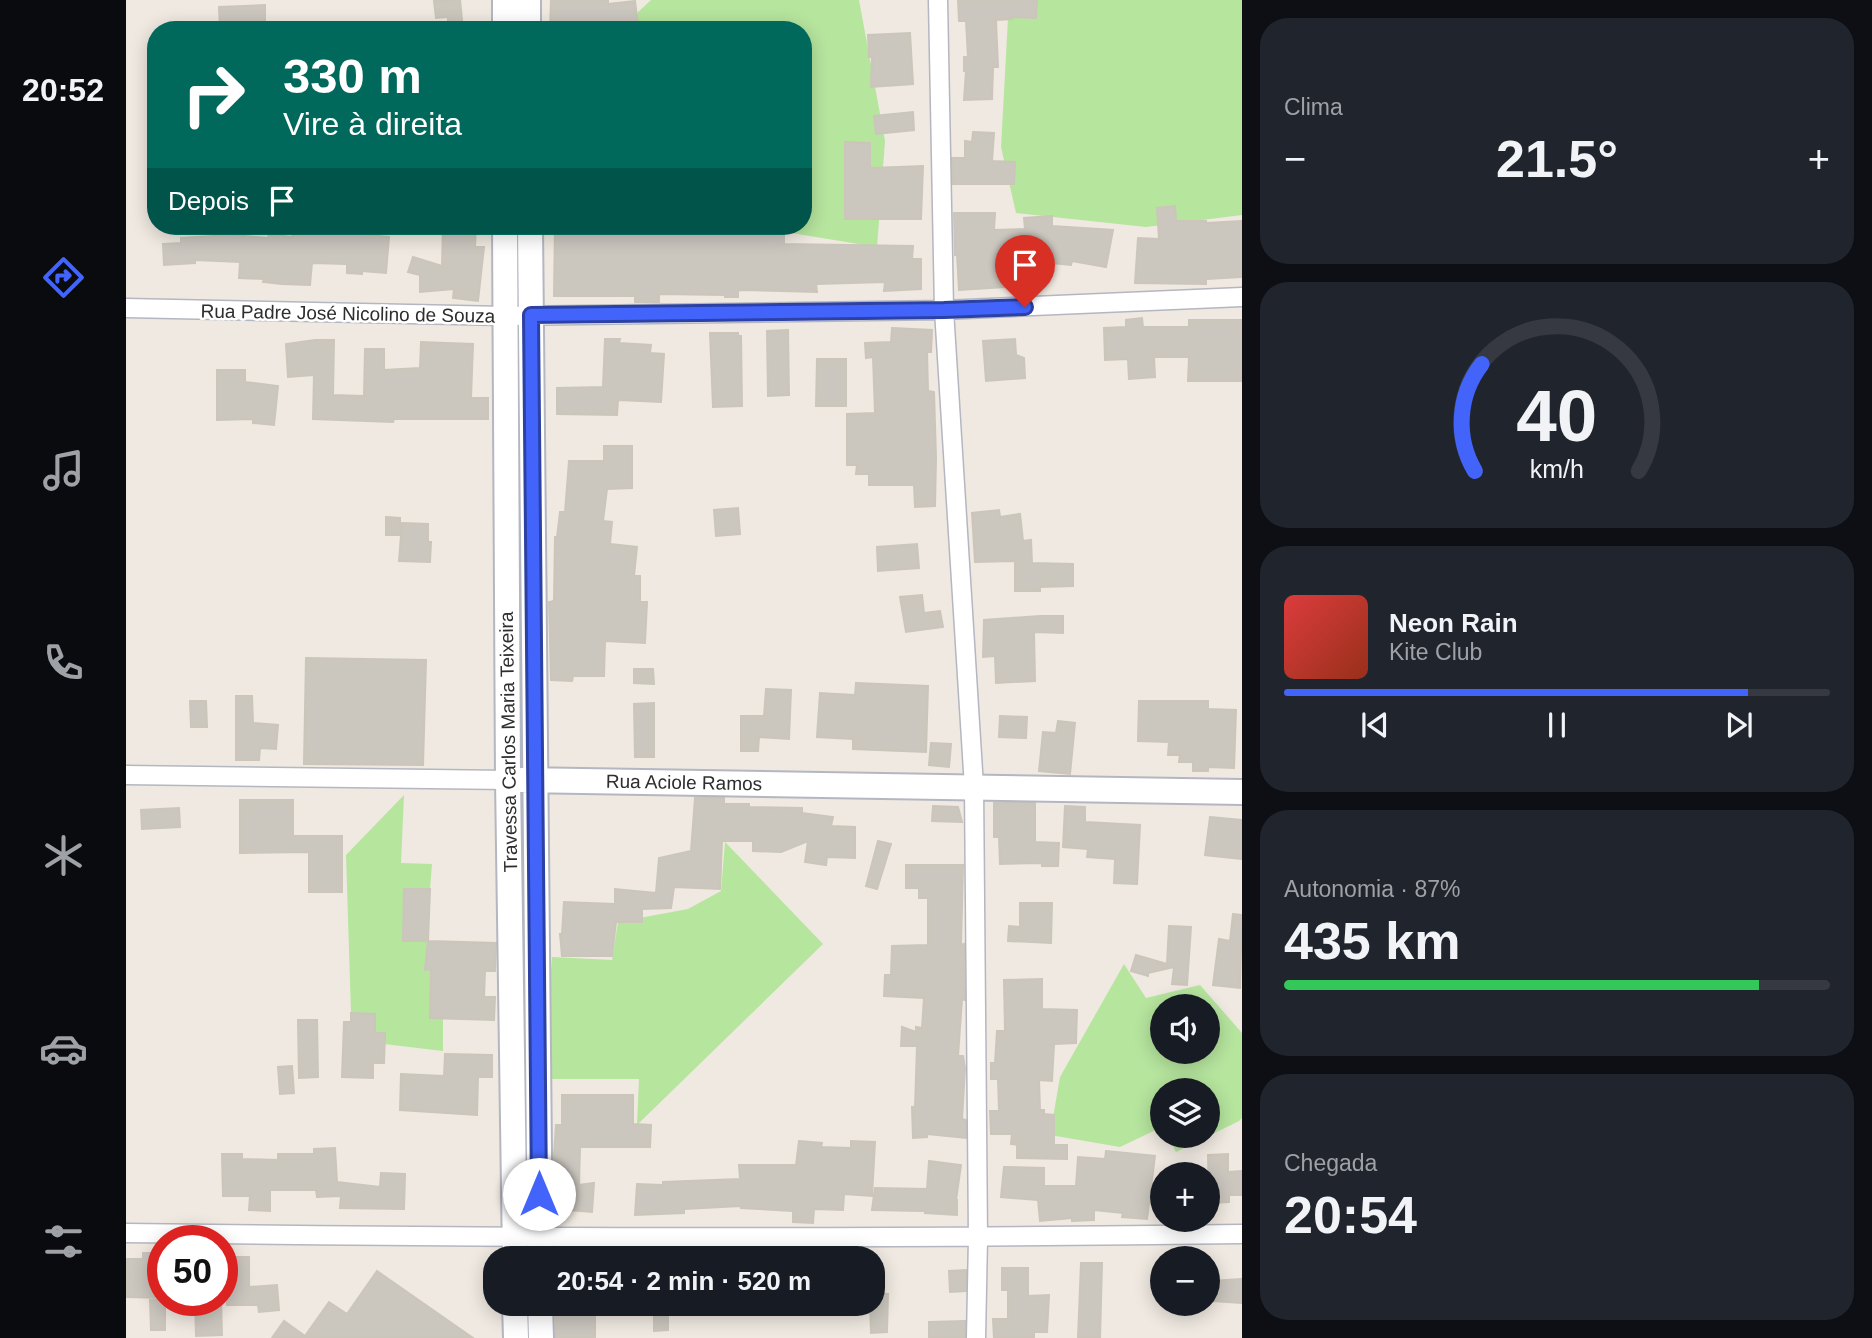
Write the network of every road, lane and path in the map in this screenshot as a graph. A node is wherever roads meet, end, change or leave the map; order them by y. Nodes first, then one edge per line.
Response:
1 (505, 0) edge
2 (528, 0) edge
3 (937, 0) edge
4 (505, 21) edge
5 (528, 21) edge
6 (505, 235) edge
7 (530, 235) edge
8 (1242, 297) edge
9 (126, 308) edge
10 (944, 310) junction
11 (531, 315) junction
12 (505, 316) junction
13 (126, 775) edge
14 (508, 780) junction
15 (536, 780) junction
16 (974, 787) junction
17 (1242, 792) edge
18 (126, 1233) edge
19 (1242, 1234) edge
20 (978, 1238) junction
21 (514, 1246) edge
22 (539, 1246) edge
23 (627, 1246) edge
24 (483, 1247) edge
25 (515, 1316) edge
26 (540, 1316) edge
27 (516, 1338) edge
28 (541, 1338) edge
29 (976, 1338) edge

1 - 4 main road
2 - 5 main road
3 - 10 street
6 - 12 main road, Travessa Carlos Maria Teixeira
7 - 11 main road, Travessa Carlos Maria Teixeira
8 - 10 street, Rua Padre José Nicolino de Souza
9 - 12 street, Rua Padre José Nicolino de Souza
10 - 11 street, Rua Padre José Nicolino de Souza
10 - 16 street
11 - 12 street, Rua Padre José Nicolino de Souza
11 - 15 main road, Travessa Carlos Maria Teixeira
12 - 14 main road, Travessa Carlos Maria Teixeira
13 - 14 street, Rua Aciole Ramos
14 - 15 main road, Rua Aciole Ramos
14 - 21 main road, Travessa Carlos Maria Teixeira
15 - 16 main road, Rua Aciole Ramos
15 - 22 main road, Travessa Carlos Maria Teixeira
16 - 17 main road, Rua Aciole Ramos
16 - 20 street
18 - 24 street
19 - 20 street
20 - 23 street
20 - 29 street
25 - 27 main road
26 - 28 main road

